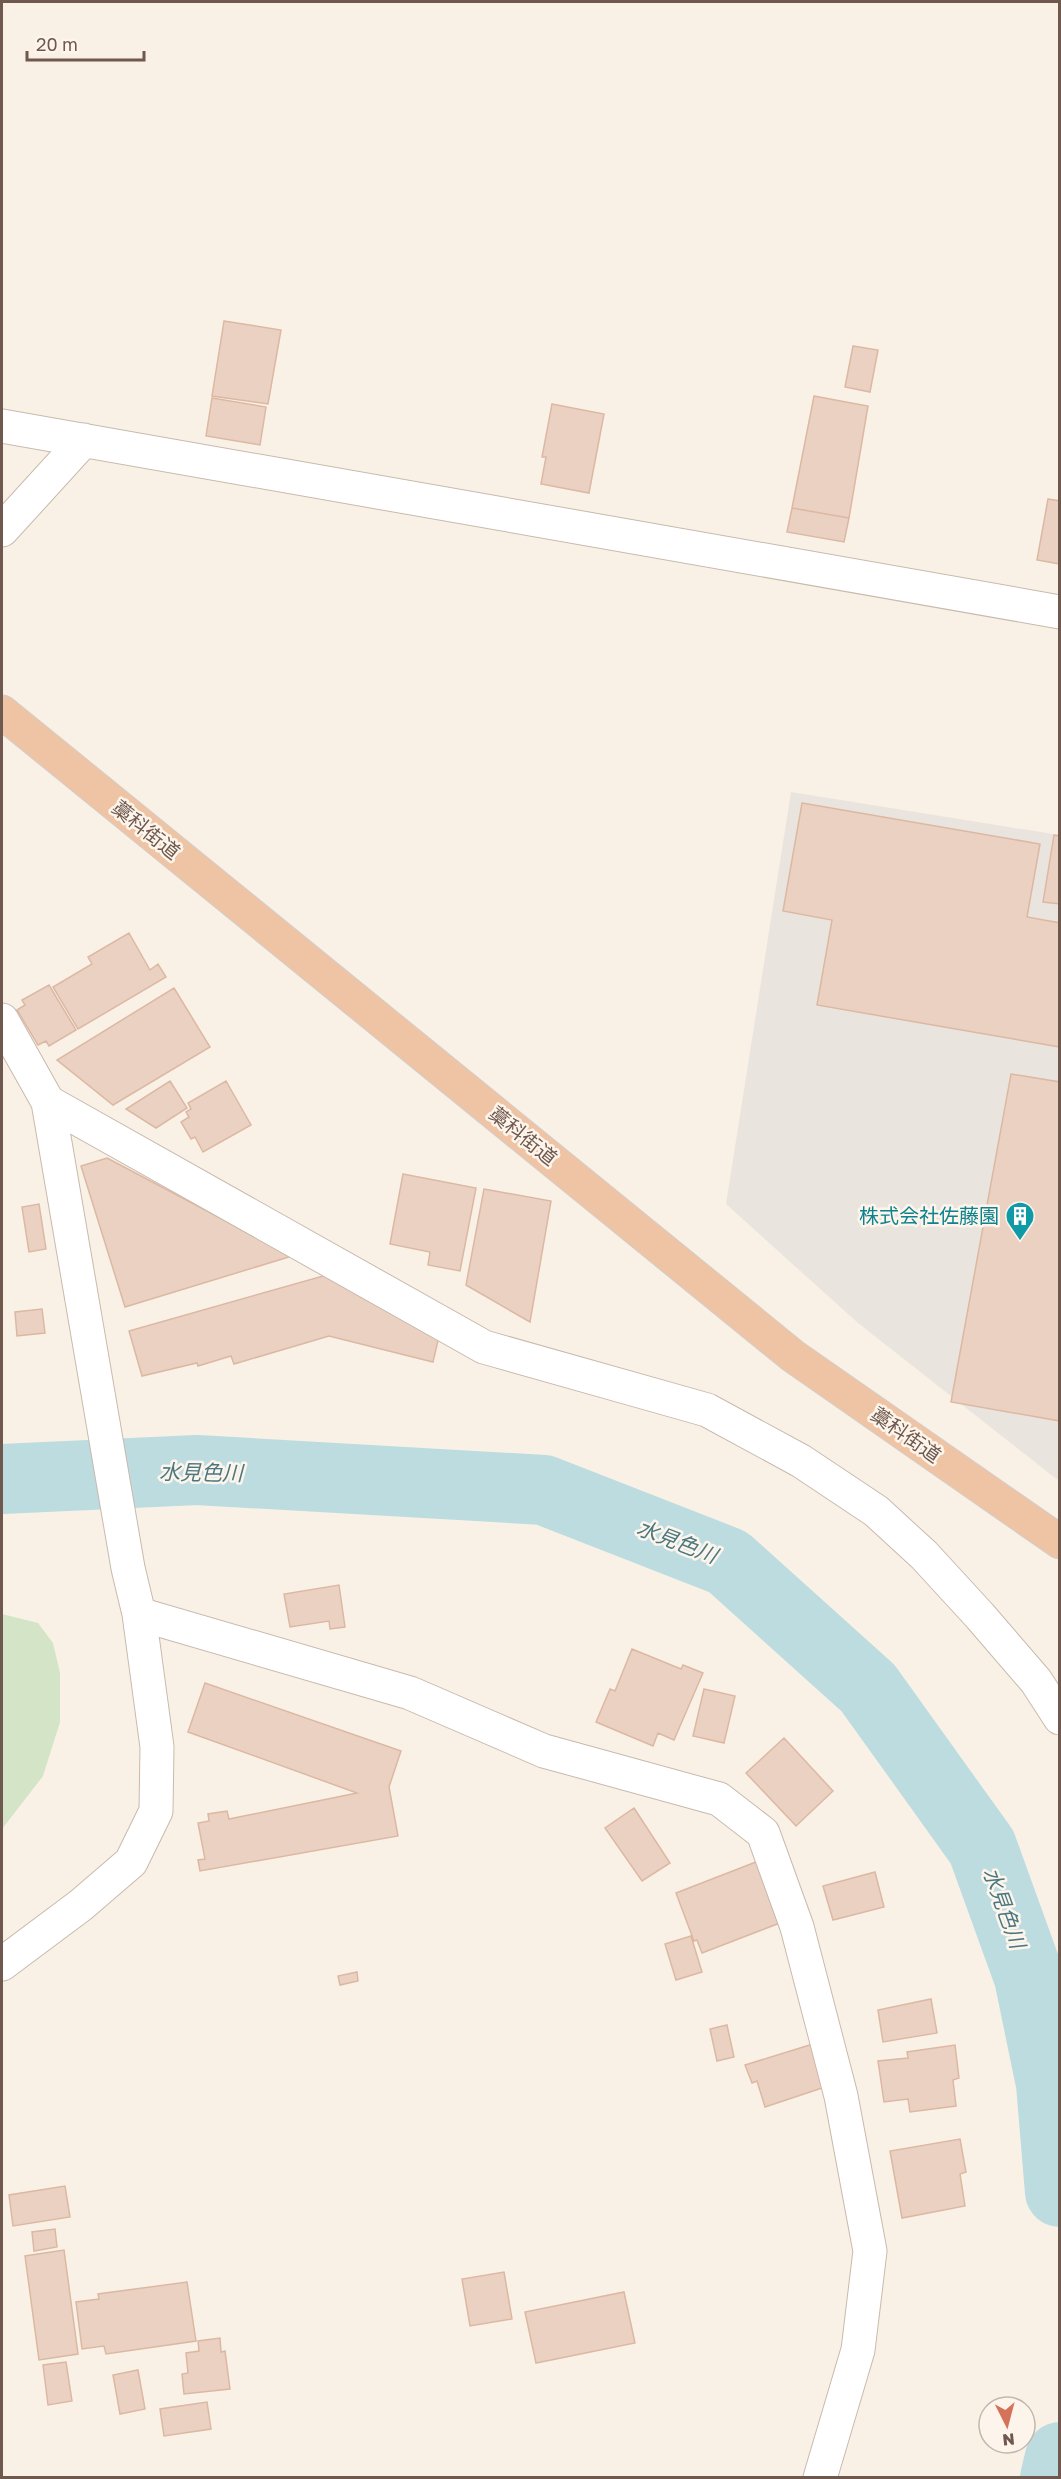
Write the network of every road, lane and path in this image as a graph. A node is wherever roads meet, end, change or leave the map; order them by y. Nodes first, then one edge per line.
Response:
1 (2, 426) edge
2 (84, 440) junction
3 (2, 531) edge
4 (1059, 612) edge
5 (2, 712) edge
6 (2, 1020) edge
7 (48, 1102) junction
8 (1059, 1542) edge
9 (139, 1614) junction
10 (1059, 1719) edge
11 (2, 1964) edge
12 (820, 2478) edge

1 - 2 street
2 - 3 street
2 - 4 street
5 - 8 highway, 藁科街道
6 - 7 street
7 - 9 street
7 - 10 street
9 - 11 street
9 - 12 street

